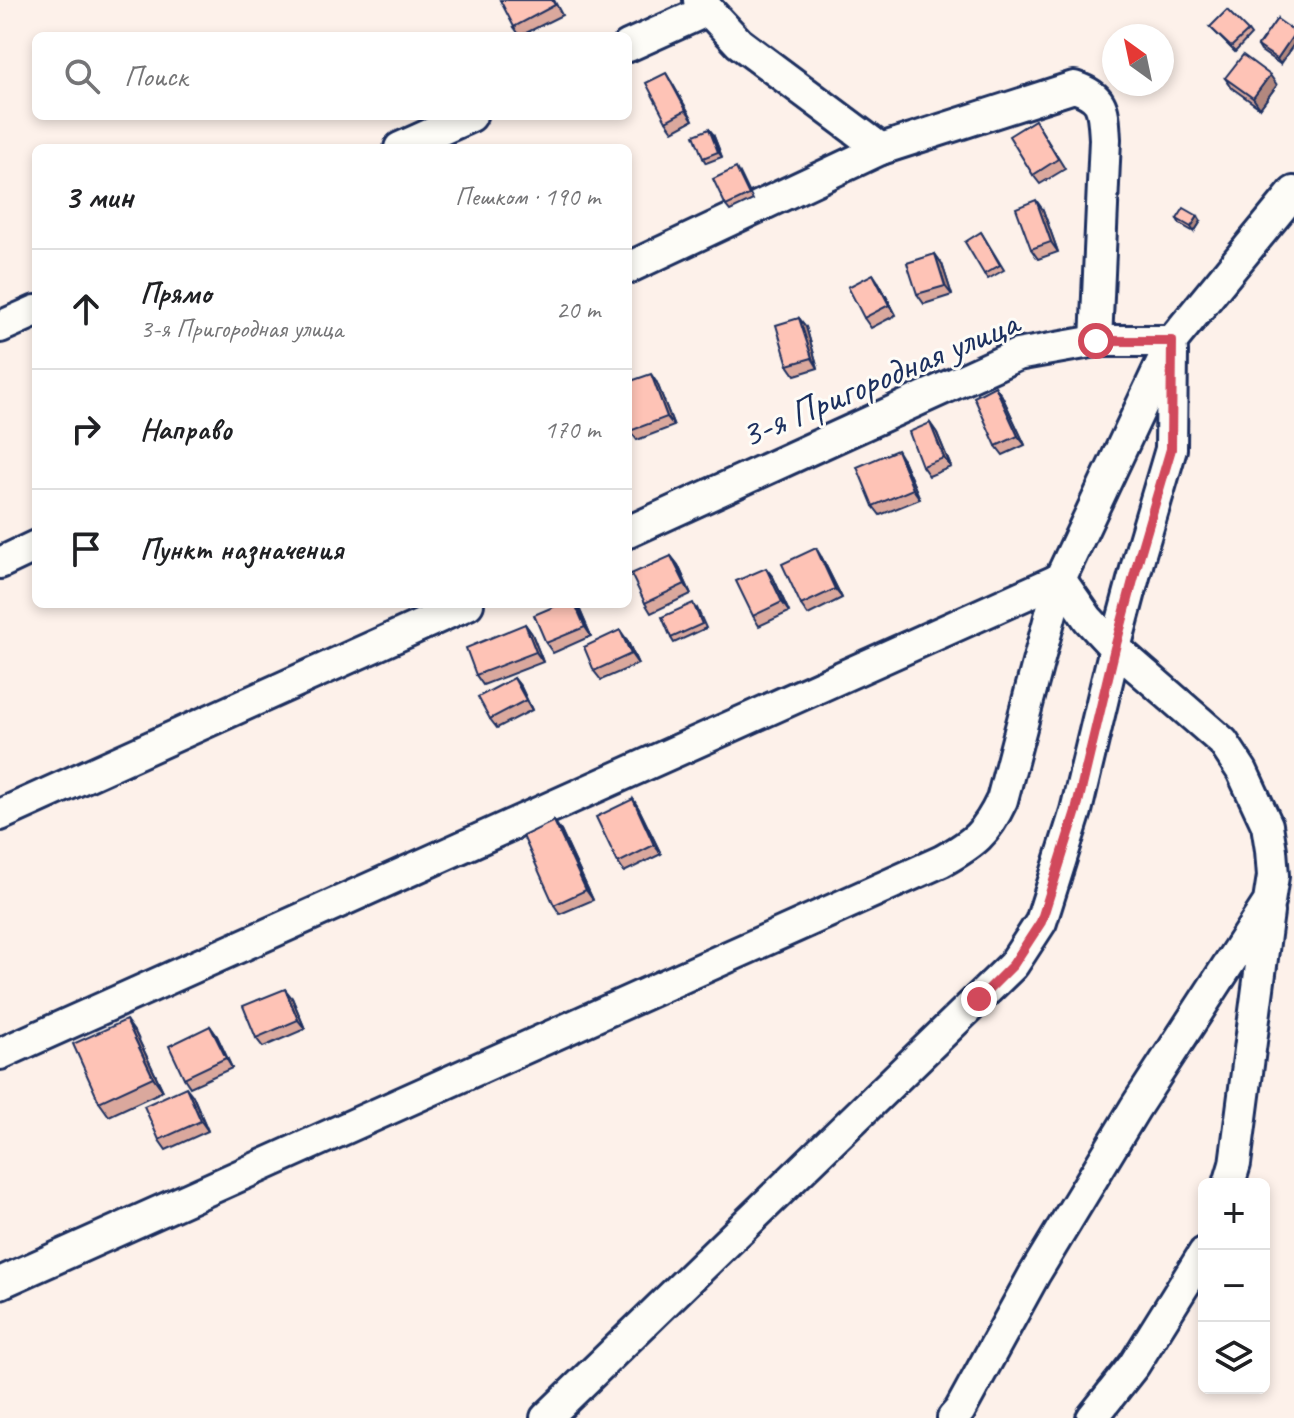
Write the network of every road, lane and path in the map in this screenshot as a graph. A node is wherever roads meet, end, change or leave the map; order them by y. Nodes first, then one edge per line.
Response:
1 (703, 5) edge
2 (632, 44) edge
3 (462, 120) edge
4 (409, 144) edge
5 (881, 149) junction
6 (1294, 192) edge
7 (632, 266) edge
8 (32, 313) edge
9 (0, 327) edge
10 (1096, 341) junction
11 (1172, 341) junction
12 (632, 530) edge
13 (32, 548) edge
14 (0, 563) edge
15 (1060, 579) junction
16 (459, 608) edge
17 (1115, 648) junction
18 (0, 815) edge
19 (1269, 902) junction
20 (0, 1054) edge
21 (1231, 1178) edge
22 (1198, 1263) edge
23 (0, 1283) edge
24 (546, 1418) edge
25 (953, 1418) edge
26 (1092, 1418) edge

1 - 2 street
1 - 5 street
3 - 4 street
5 - 7 street
5 - 10 street
6 - 11 street
8 - 9 street
10 - 11 street, 3-я Пригородная улица
10 - 12 street, 3-я Пригородная улица
11 - 15 street
11 - 17 street
13 - 14 street
15 - 17 street
15 - 20 street
15 - 23 street
16 - 18 street
17 - 19 street
17 - 24 street
19 - 21 street
19 - 25 street
22 - 26 street

